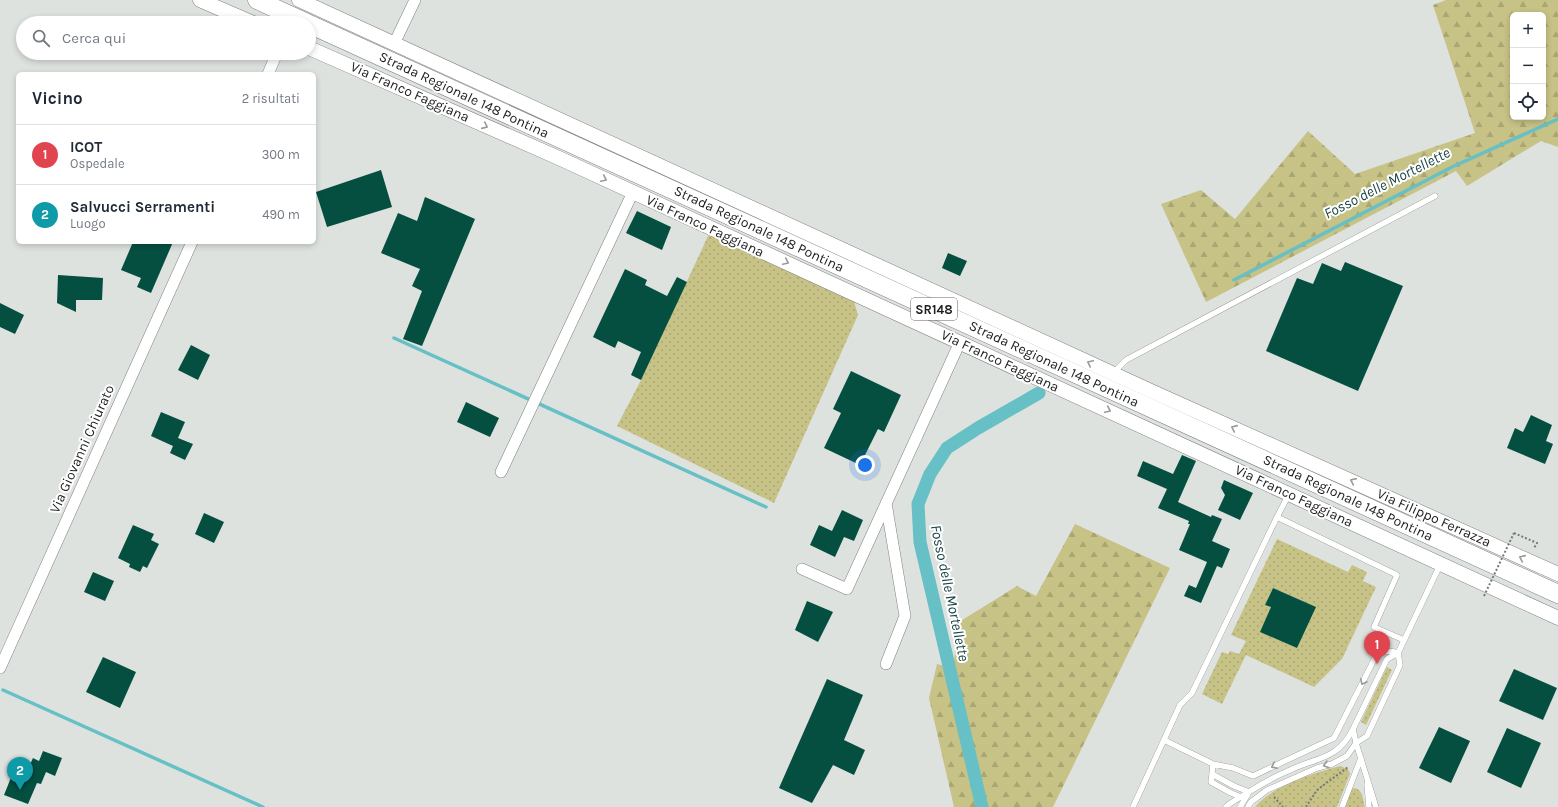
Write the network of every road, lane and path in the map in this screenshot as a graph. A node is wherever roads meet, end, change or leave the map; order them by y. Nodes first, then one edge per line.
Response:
1 (200, 0) edge
2 (257, 0) edge
3 (298, 0) edge
4 (415, 0) edge
5 (237, 16) edge
6 (292, 16) edge
7 (316, 27) edge
8 (394, 44) junction
9 (316, 51) edge
10 (274, 60) edge
11 (269, 72) edge
12 (633, 192) junction
13 (1435, 196) dead end
14 (191, 244) edge
15 (960, 342) junction
16 (1113, 374) junction
17 (501, 472) dead end
18 (1290, 494) junction
19 (886, 503) junction
20 (1277, 517) junction
21 (1537, 543) dead end
22 (1441, 563) junction
23 (802, 569) dead end
24 (1558, 574) edge
25 (1558, 594) edge
26 (1484, 596) dead end
27 (1558, 618) edge
28 (1404, 640) junction
29 (1398, 653) junction
30 (886, 664) dead end
31 (0, 668) edge
32 (1353, 729) junction
33 (1164, 740) junction
34 (1356, 743) junction
35 (1361, 758) junction
36 (1214, 764) junction
37 (1212, 774) junction
38 (1366, 774) junction
39 (1267, 790) junction
40 (1249, 792) junction
41 (1241, 797) junction
42 (1133, 807) edge
43 (1226, 807) edge
44 (1240, 807) edge
45 (1248, 807) edge
46 (1283, 807) edge
47 (1306, 807) edge
48 (1342, 807) edge
49 (1369, 807) edge
50 (1376, 807) edge

1 - 5 street
2 - 6 main road, Strada Regionale 148 Pontina / SR148
3 - 8 street, Via Filippo Ferrazza
4 - 8 street
7 - 25 main road, Strada Regionale 148 Pontina / SR148
16 -> 8 street, Via Filippo Ferrazza
9 -> 12 street, Via Franco Faggiana
10 - 11 street
12 -> 15 street, Via Franco Faggiana
12 - 17 street
13 - 16 lane
14 - 31 street, Via Giovanni Chiurato
15 -> 18 street, Via Franco Faggiana
15 - 19 street
24 -> 16 street, Via Filippo Ferrazza
18 - 20 lane
18 - 22 street, Via Franco Faggiana
19 - 23 street
19 - 30 street
20 - 28 lane
20 - 33 lane
21 - 26 path, bridge
22 - 27 street, Via Franco Faggiana
22 - 28 lane
28 - 29 lane
29 - 32 lane
29 - 34 lane
29 -> 36 lane
32 - 34 lane
32 - 40 lane
33 - 36 lane
33 - 42 lane
34 - 35 lane
34 -> 39 lane
35 - 38 lane
35 - 47 path
35 - 48 lane
36 - 37 lane
37 - 40 lane
37 - 41 lane
38 - 49 lane
38 - 50 lane
39 - 45 lane
39 - 46 path
40 - 41 lane
40 - 44 lane
41 - 43 lane

